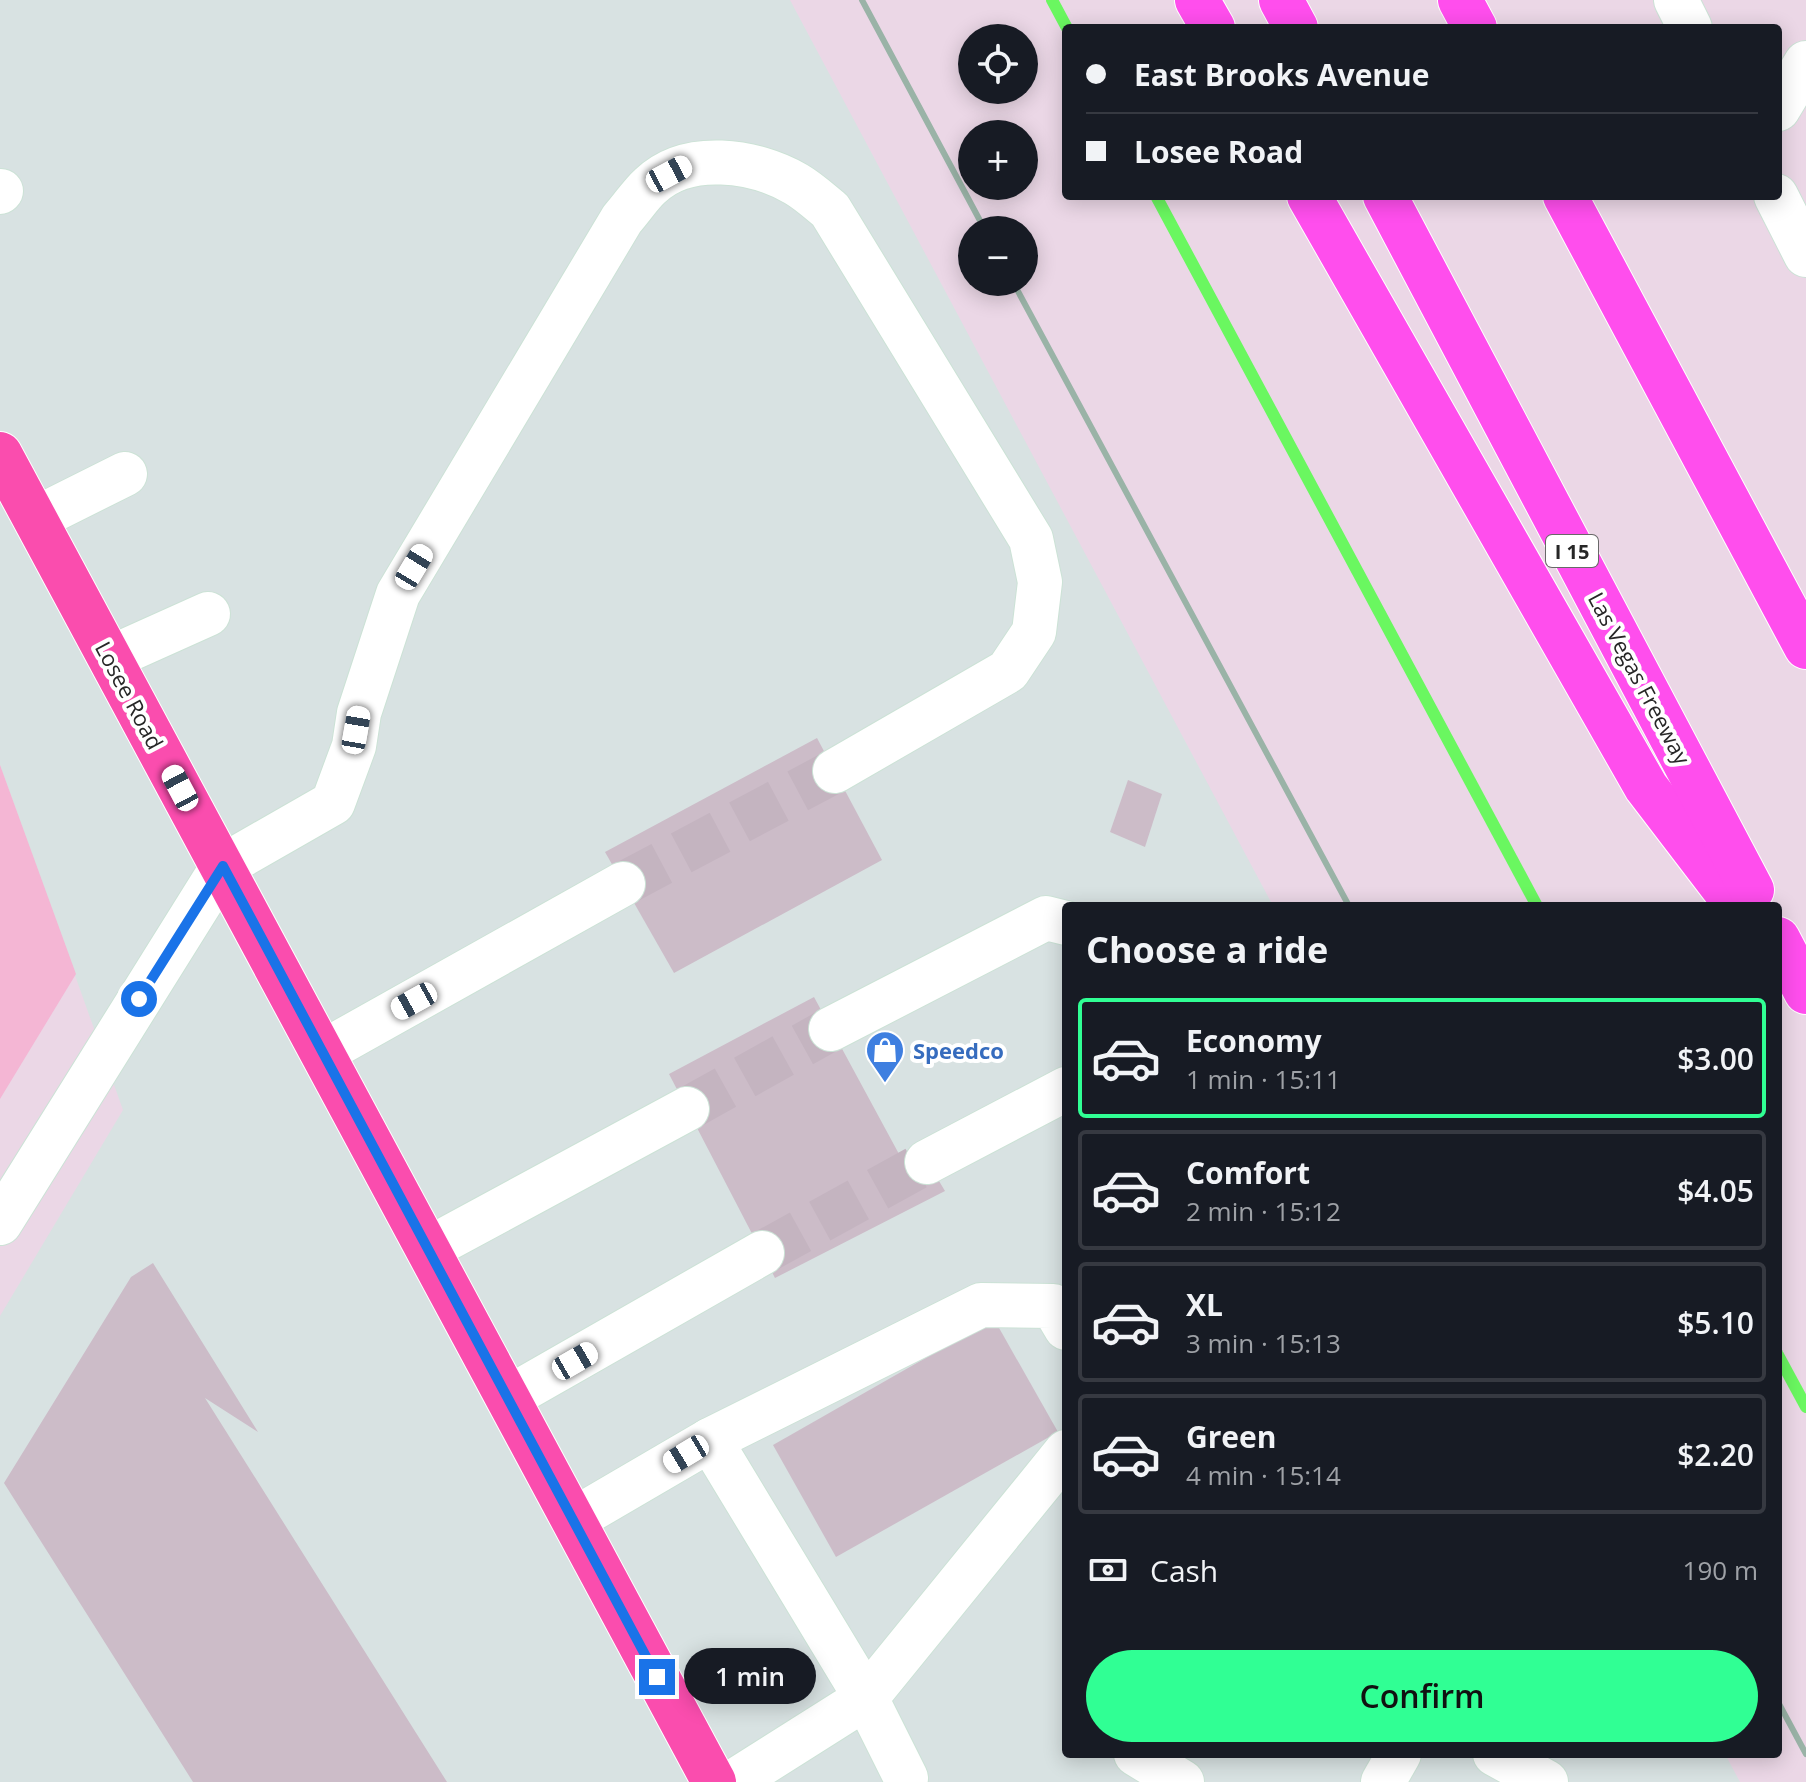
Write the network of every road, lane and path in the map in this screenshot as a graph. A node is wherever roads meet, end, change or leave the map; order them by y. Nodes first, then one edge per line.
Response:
1 (1197, 0) edge
2 (1281, 0) edge
3 (1460, 0) edge
4 (1676, 0) edge
5 (1211, 24) edge
6 (1294, 24) edge
7 (1473, 24) edge
8 (1688, 24) edge
9 (1806, 63) edge
10 (1782, 102) edge
11 (1311, 200) edge
12 (1387, 200) edge
13 (1567, 200) edge
14 (1778, 200) edge
15 (1806, 255) edge
16 (0, 454) edge
17 (125, 474) dead end
18 (35, 519) junction
19 (208, 614) dead end
20 (1806, 647) edge
21 (110, 658) junction
22 (835, 771) tunnel mouth
23 (223, 866) junction
24 (623, 884) tunnel mouth
25 (1734, 902) edge
26 (1758, 902) edge
27 (1062, 922) edge
28 (1782, 947) edge
29 (1782, 964) edge
30 (1806, 994) edge
31 (831, 1029) tunnel mouth
32 (323, 1052) junction
33 (1062, 1091) edge
34 (687, 1109) tunnel mouth
35 (927, 1162) tunnel mouth
36 (0, 1223) edge
37 (428, 1249) junction
38 (762, 1253) tunnel mouth
39 (1062, 1321) edge
40 (508, 1398) junction
41 (710, 1440) junction
42 (1062, 1457) edge
43 (573, 1520) junction
44 (866, 1698) junction
45 (1143, 1758) edge
46 (1397, 1758) edge
47 (1502, 1758) edge
48 (906, 1778) dead end
49 (714, 1782) edge
50 (733, 1782) edge
51 (1182, 1782) edge
52 (1383, 1782) edge
53 (1546, 1782) edge

1 - 5 highway
2 - 6 highway
3 - 7 highway
4 - 8 street
9 - 10 street
11 - 25 highway
12 - 26 highway, Las Vegas Freeway / I 15
13 - 20 highway
14 - 15 street
16 - 18 main road, Losee Road
17 - 18 street
18 - 21 main road, Losee Road
19 - 21 street
21 - 23 main road, Losee Road
22 - 23 street
23 - 32 main road, Losee Road
23 - 36 street
24 - 32 street
27 - 31 street
28 - 30 highway
29 - 30 highway
32 - 37 main road, Losee Road
33 - 35 street
34 - 37 street
37 - 40 main road, Losee Road
38 - 40 street
39 - 41 street
40 - 43 main road, Losee Road
41 - 43 street
41 - 44 street
42 - 44 street
43 - 49 main road, Losee Road
44 - 48 street
44 - 50 street
45 - 51 street
46 - 52 street
47 - 53 street

